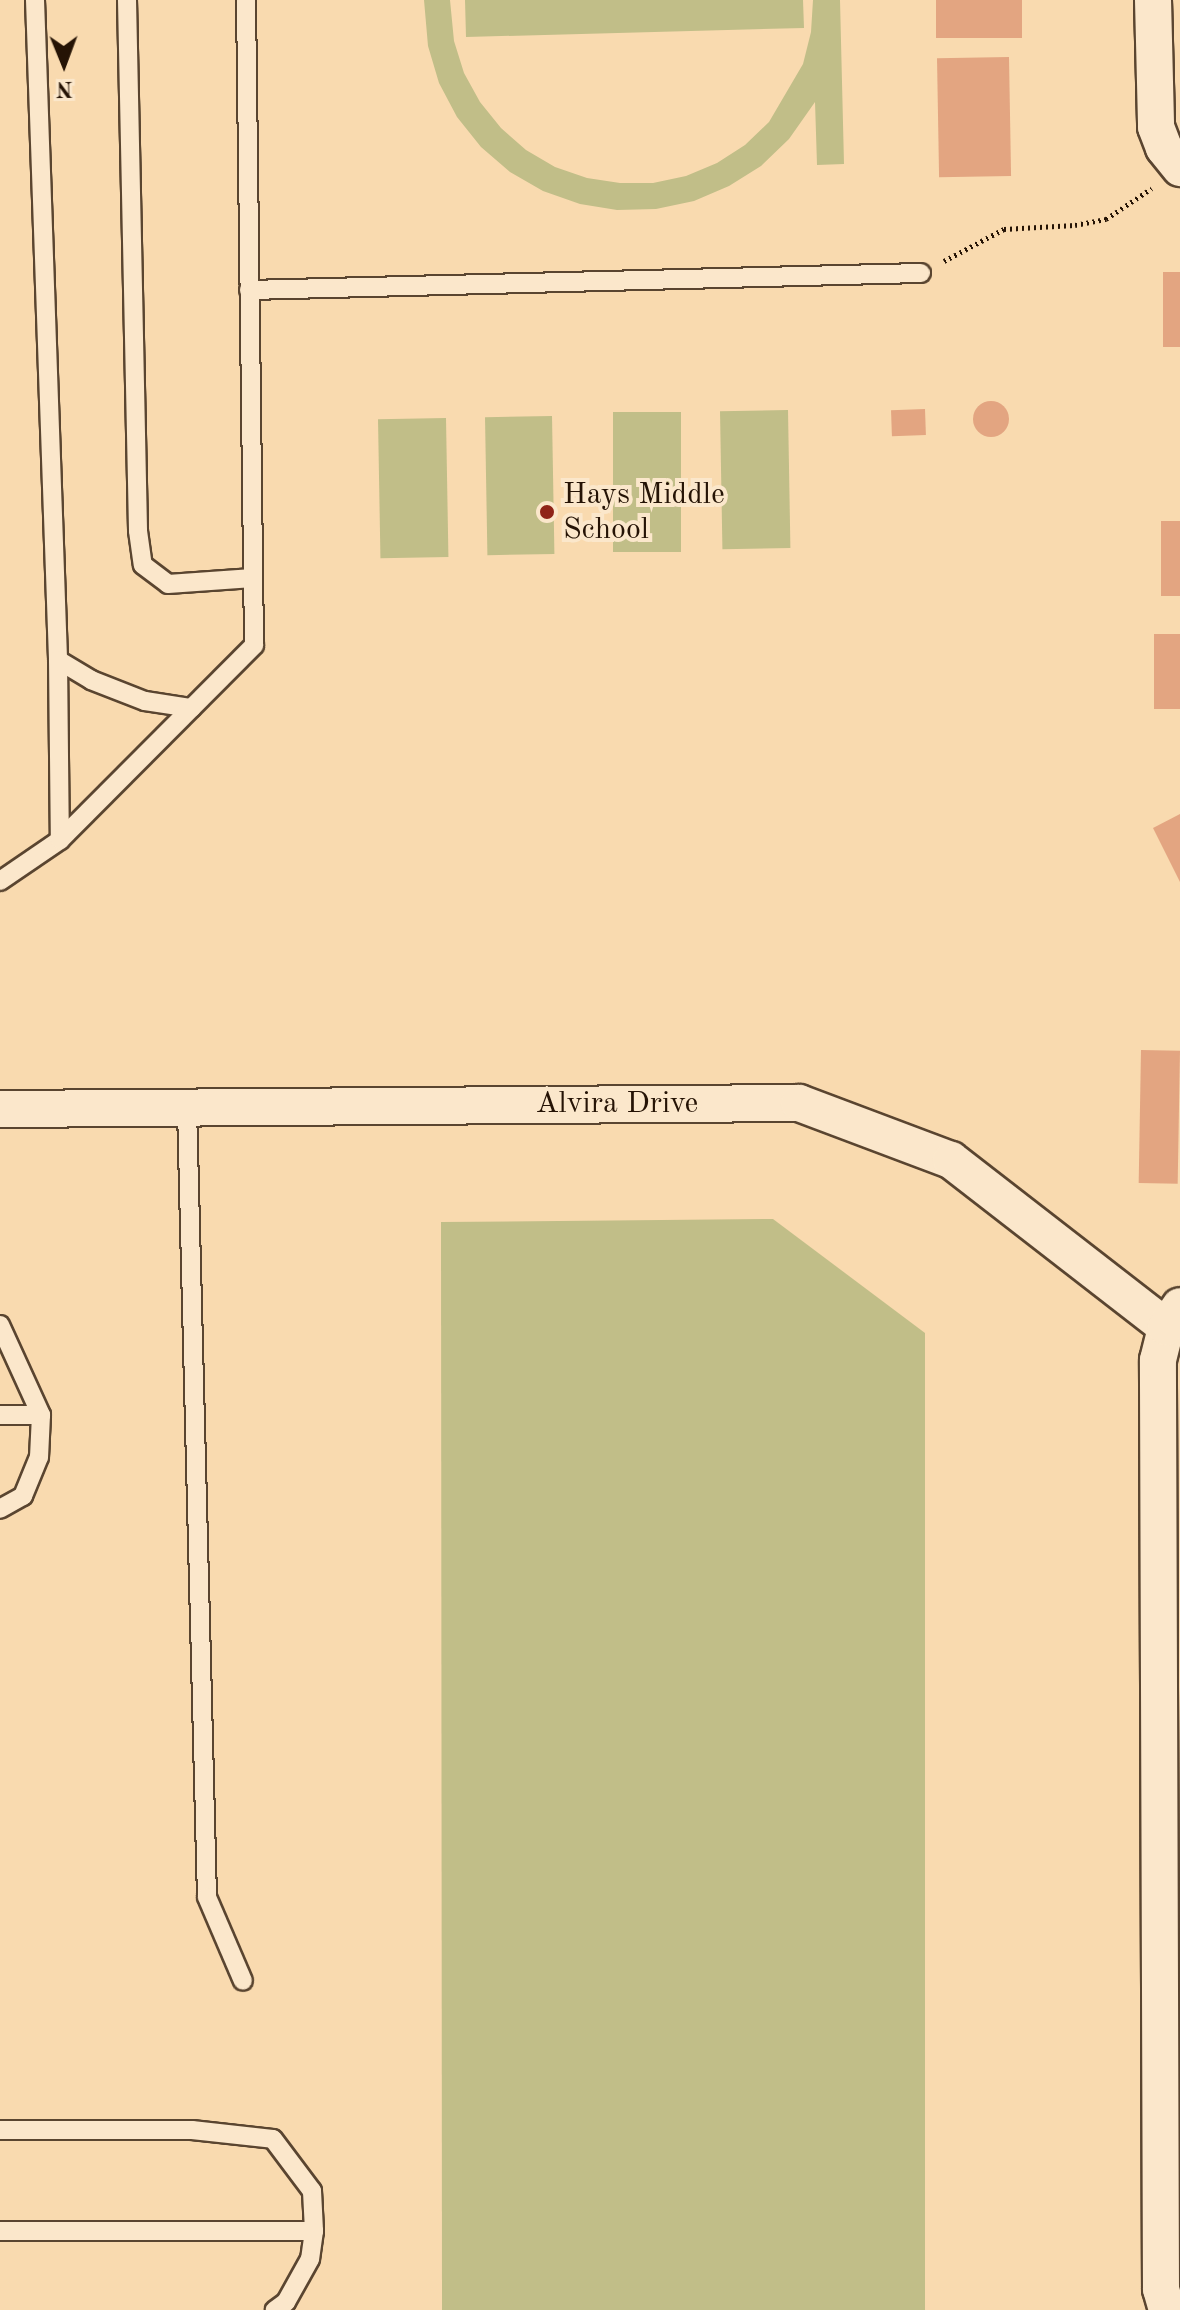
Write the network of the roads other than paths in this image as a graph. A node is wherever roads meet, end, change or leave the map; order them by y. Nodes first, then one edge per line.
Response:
1 (35, 0) edge
2 (127, 0) edge
3 (246, 0) edge
4 (1153, 0) edge
5 (1169, 176) edge
6 (921, 273) road end
7 (249, 290) junction
8 (253, 578) junction
9 (58, 660) junction
10 (191, 708) junction
11 (60, 840) junction
12 (0, 881) edge
13 (187, 1108) junction
14 (0, 1109) edge
15 (1174, 1314) edge
16 (0, 1325) edge
17 (0, 1415) edge
18 (41, 1415) junction
19 (0, 1509) edge
20 (1170, 1818) edge
21 (243, 1981) dead end
22 (0, 2130) edge
23 (0, 2231) edge
24 (314, 2231) junction
25 (275, 2310) edge
26 (1167, 2310) edge

1 - 9 lane
2 - 8 lane
3 - 7 lane
4 - 5 street
6 - 7 lane
7 - 8 lane
8 - 10 lane
9 - 10 lane
9 - 11 lane
10 - 11 lane
11 - 12 lane
13 - 14 street, Alvira Drive
13 - 15 street, Alvira Drive
13 - 21 lane
15 - 20 street
16 - 18 lane
17 - 18 lane
18 - 19 lane
20 - 26 street
22 - 24 lane
23 - 24 lane
24 - 25 lane

